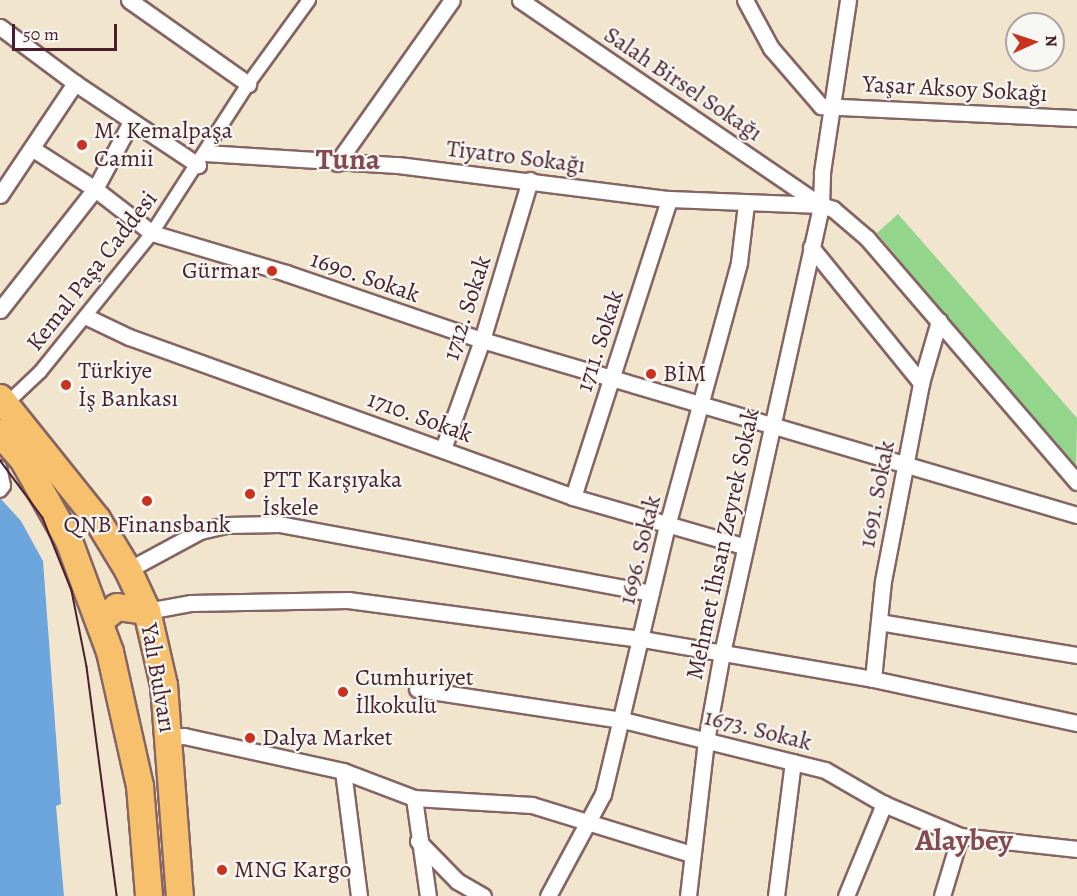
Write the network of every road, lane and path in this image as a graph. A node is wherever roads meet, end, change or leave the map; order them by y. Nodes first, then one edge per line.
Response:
1 (129, 0) edge
2 (309, 0) edge
3 (452, 0) edge
4 (520, 0) edge
5 (745, 0) edge
6 (848, 0) edge
7 (0, 27) edge
8 (75, 83) junction
9 (248, 84) junction
10 (831, 109) junction
11 (1077, 118) edge
12 (131, 122) junction
13 (33, 149) junction
14 (201, 159) junction
15 (337, 163) junction
16 (530, 180) junction
17 (95, 189) junction
18 (0, 195) edge
19 (669, 200) junction
20 (746, 204) junction
21 (822, 205) junction
22 (152, 233) junction
23 (811, 247) junction
24 (0, 310) edge
25 (87, 317) junction
26 (939, 321) junction
27 (482, 340) junction
28 (612, 379) junction
29 (921, 383) junction
30 (2, 405) edge
31 (701, 406) junction
32 (770, 426) junction
33 (0, 433) edge
34 (443, 449) junction
35 (905, 465) junction
36 (0, 467) edge
37 (1077, 482) edge
38 (0, 491) edge
39 (573, 497) junction
40 (1077, 515) edge
41 (667, 526) junction
42 (743, 546) junction
43 (128, 570) junction
44 (651, 593) junction
45 (147, 611) junction
46 (879, 622) junction
47 (102, 627) junction
48 (642, 639) junction
49 (722, 653) junction
50 (1077, 656) edge
51 (873, 679) junction
52 (417, 689) dead end
53 (623, 720) junction
54 (1077, 723) edge
55 (169, 736) junction
56 (706, 741) junction
57 (793, 762) junction
58 (343, 771) junction
59 (414, 798) junction
60 (884, 804) junction
61 (589, 822) junction
62 (960, 836) junction
63 (418, 841) junction
64 (1077, 849) edge
65 (691, 854) junction
66 (149, 896) edge
67 (180, 896) edge
68 (359, 896) edge
69 (428, 896) edge
70 (483, 896) edge
71 (548, 896) edge
72 (688, 896) edge
73 (776, 896) edge
74 (846, 896) edge
75 (942, 896) edge

1 - 9 street
2 - 9 street, Kemal Paşa Caddesi
3 - 15 street
4 - 21 street, Salah Birsel Sokağı
5 - 10 street
6 - 10 street, Mehmet İhsan Zeyrek Sokak
7 - 8 street
8 - 12 street
8 - 13 street
9 - 14 street, Kemal Paşa Caddesi
10 - 11 street, Yaşar Aksoy Sokağı
10 - 21 street, Mehmet İhsan Zeyrek Sokak
12 - 14 street
12 - 17 street
13 - 17 street, 1690. Sokak
13 - 18 street
14 - 15 street, Tiyatro Sokağı
14 - 22 street, Kemal Paşa Caddesi
15 - 16 street, Tiyatro Sokağı
16 - 19 street, Tiyatro Sokağı
16 - 27 street, 1712. Sokak
17 - 22 street, 1690. Sokak
17 - 24 street
19 - 20 street, Tiyatro Sokağı
19 - 28 street, 1711. Sokak
20 - 21 street, Tiyatro Sokağı
20 - 31 street, 1696. Sokak
21 - 23 street, Mehmet İhsan Zeyrek Sokak
21 - 26 street, Salah Birsel Sokağı
22 - 25 street, Kemal Paşa Caddesi
22 - 27 street, 1690. Sokak
23 - 29 street
23 - 32 street, Mehmet İhsan Zeyrek Sokak
25 - 30 street, Kemal Paşa Caddesi
25 - 34 street, 1710. Sokak
26 - 29 street, 1691. Sokak
26 - 37 street, Salah Birsel Sokağı
27 - 28 street, 1690. Sokak
27 - 34 street, 1712. Sokak
28 - 31 street, 1690. Sokak
28 - 39 street, 1711. Sokak
29 - 35 street, 1691. Sokak
30 - 43 main road, Yalı Bulvarı
31 - 32 street, 1690. Sokak
31 - 41 street, 1696. Sokak
32 - 35 street, 1690. Sokak
32 - 42 street, Mehmet İhsan Zeyrek Sokak
33 - 47 main road, Yalı Bulvarı
34 - 39 street, 1710. Sokak
35 - 40 street, 1690. Sokak
35 - 46 street, 1691. Sokak
36 - 38 street
39 - 41 street, 1710. Sokak
41 - 42 street, 1710. Sokak
41 - 44 street, 1696. Sokak
42 - 49 street, Mehmet İhsan Zeyrek Sokak
43 - 44 street
43 - 45 main road, Yalı Bulvarı
44 - 48 street, 1696. Sokak
45 - 47 main road
45 - 48 street
45 - 55 main road, Yalı Bulvarı
46 - 50 street
46 - 51 street, 1691. Sokak
47 - 66 main road, Yalı Bulvarı
48 - 49 street
48 - 53 street, 1696. Sokak
49 - 51 street
49 - 56 street, Mehmet İhsan Zeyrek Sokak
51 - 54 street
52 - 53 street, 1673. Sokak
53 - 56 street, 1673. Sokak
53 - 61 street, 1696. Sokak
55 - 58 street
55 - 67 main road, Yalı Bulvarı
56 - 57 street, 1673. Sokak
56 - 65 street, Mehmet İhsan Zeyrek Sokak
57 - 60 street, 1673. Sokak
57 - 73 street
58 - 59 street
58 - 68 street
59 - 61 street
59 - 63 street
60 - 62 street, 1673. Sokak
60 - 74 street
61 - 65 street
61 - 71 street, 1696. Sokak
62 - 64 street, 1673. Sokak
62 - 75 street
63 - 69 street
63 - 70 street
65 - 72 street, Mehmet İhsan Zeyrek Sokak

